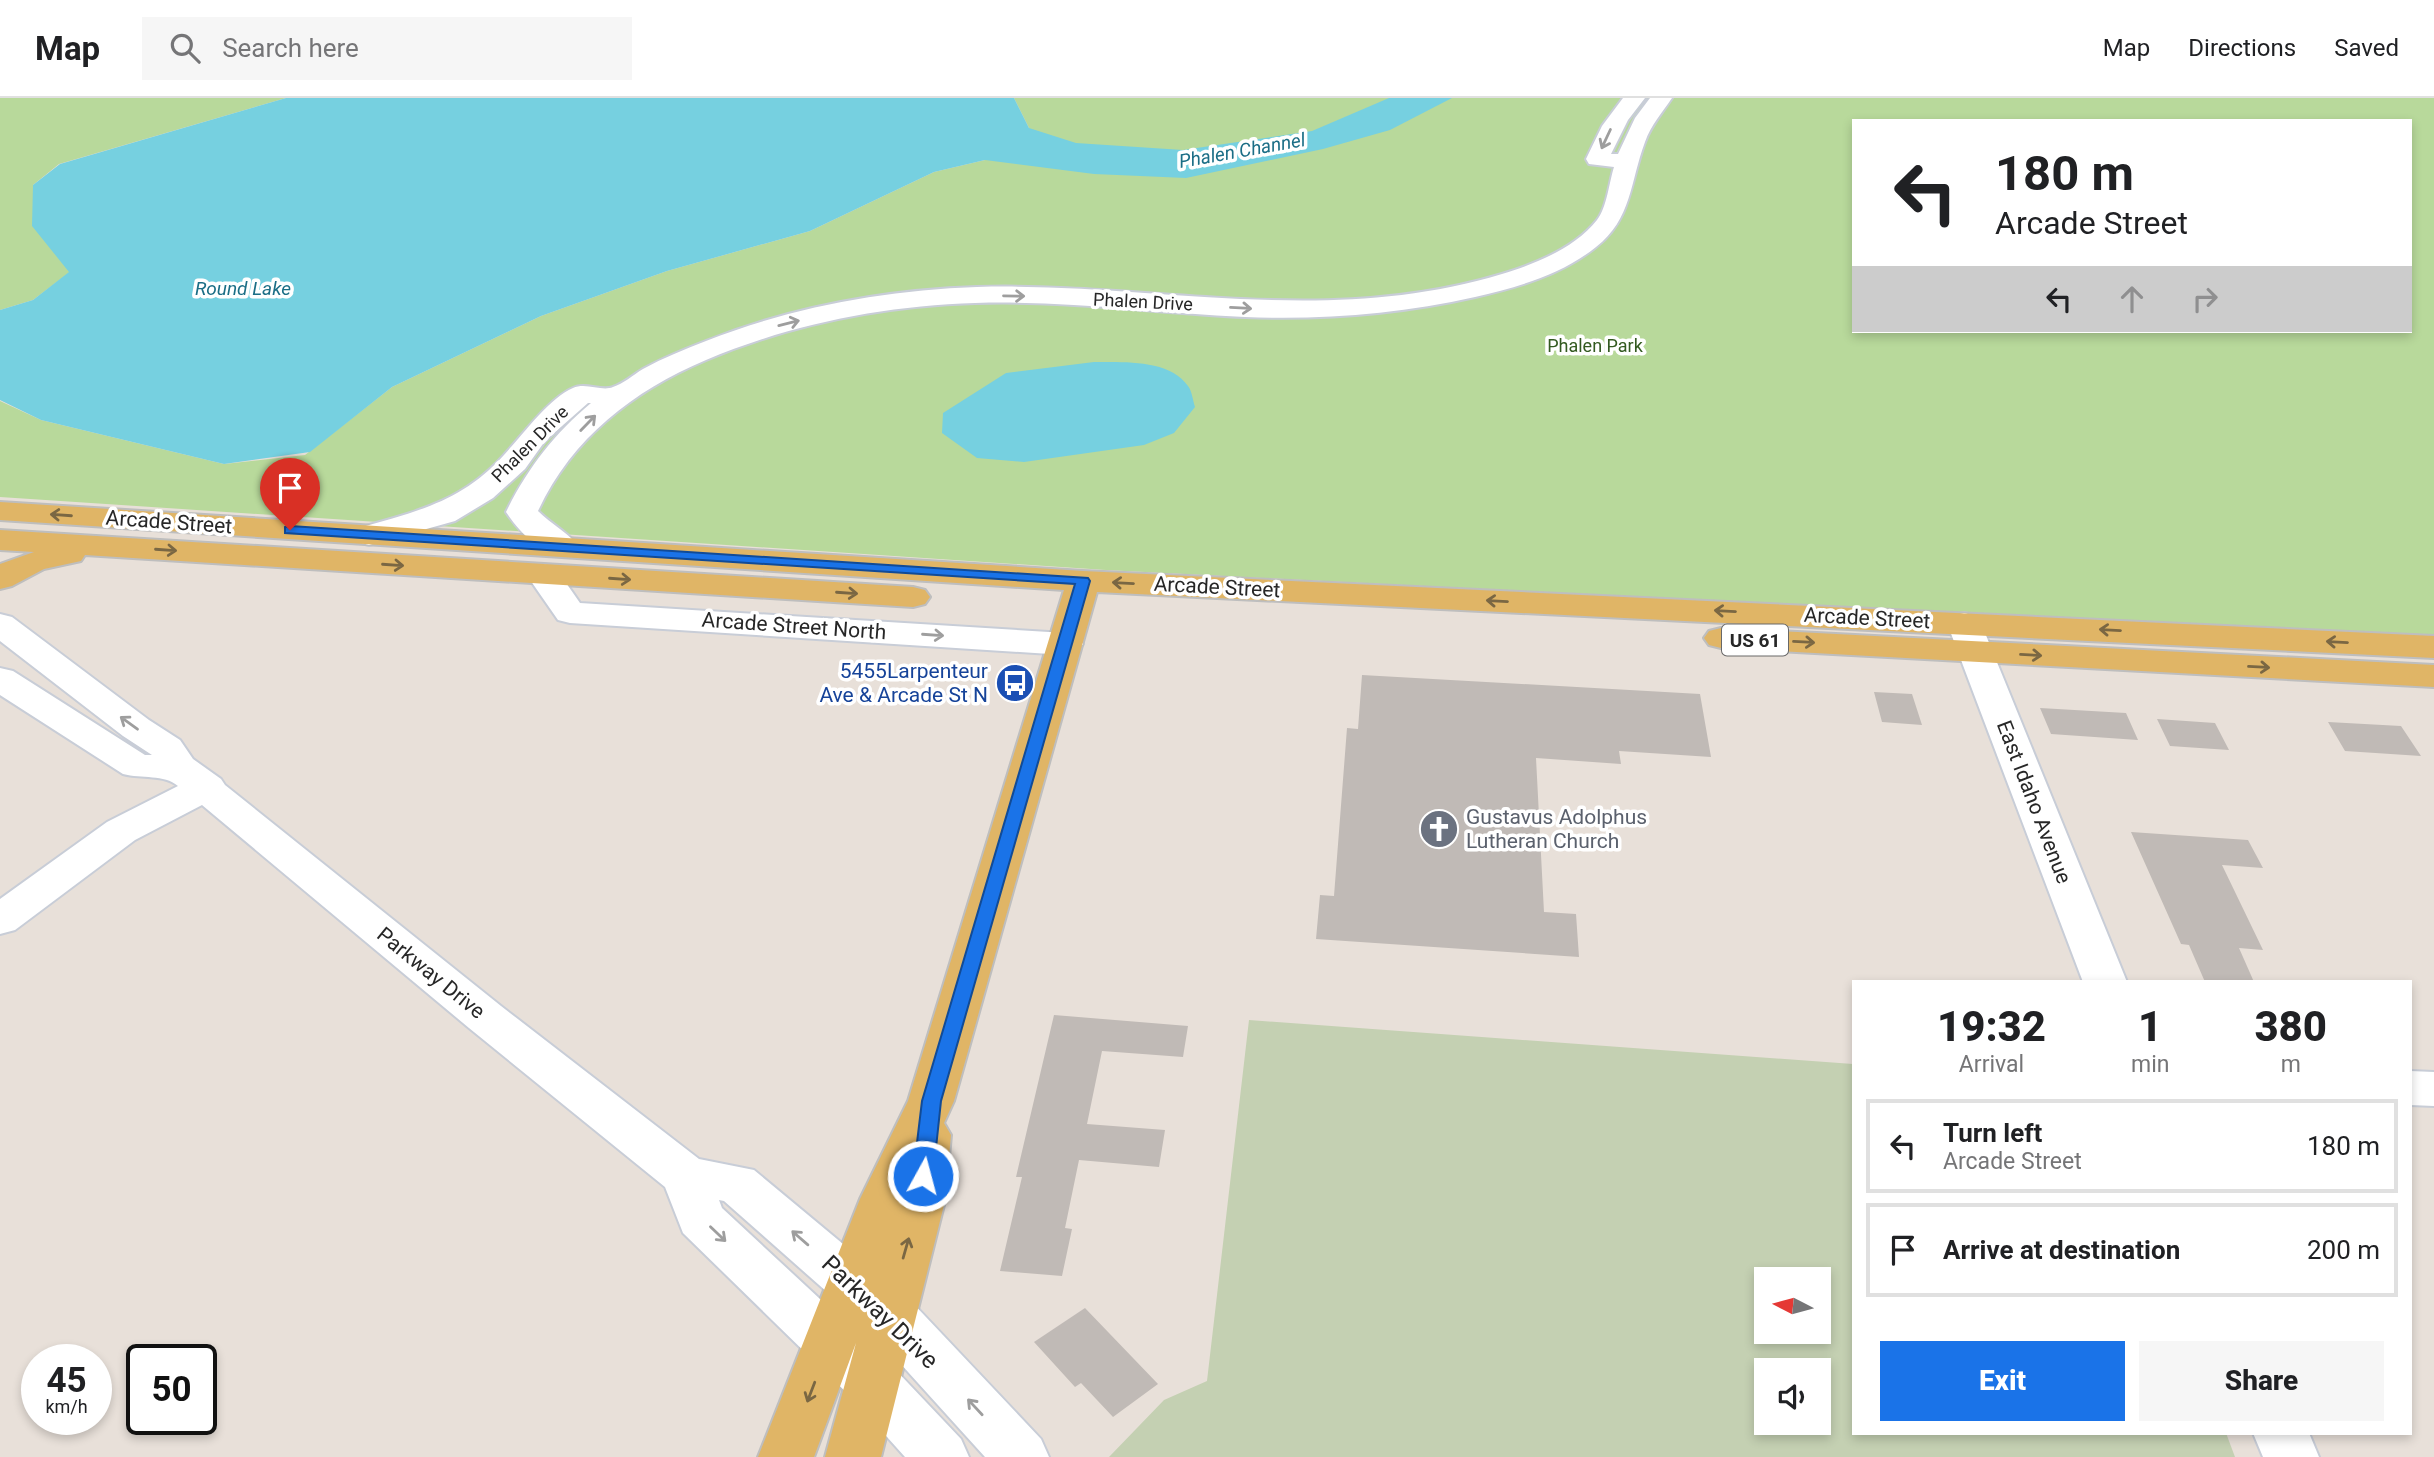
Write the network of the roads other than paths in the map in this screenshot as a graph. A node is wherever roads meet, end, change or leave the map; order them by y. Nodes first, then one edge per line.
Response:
1 (1636, 98) edge
2 (1662, 98) edge
3 (1627, 162) junction
4 (614, 397) junction
5 (524, 449) junction
6 (561, 451) junction
7 (501, 474) junction
8 (540, 477) junction
9 (0, 511) edge
10 (369, 536) junction
11 (0, 540) edge
12 (113, 547) junction
13 (553, 560) junction
14 (0, 579) edge
15 (1074, 610) junction
16 (0, 624) edge
17 (1970, 637) junction
18 (2432, 657) edge
19 (0, 680) edge
20 (193, 777) junction
21 (0, 920) edge
22 (2104, 980) edge
23 (2412, 1088) edge
24 (2434, 1089) edge
25 (686, 1176) junction
26 (871, 1298) junction
27 (830, 1341) junction
28 (872, 1381) junction
29 (2282, 1435) edge
30 (786, 1457) edge
31 (853, 1457) edge
32 (941, 1457) edge
33 (1021, 1457) edge
34 (2291, 1457) edge

1 -> 3 street
2 - 3 street, Phalen Drive
4 -> 3 street, Phalen Drive
4 - 5 street, Phalen Drive
6 -> 4 street, Phalen Drive
5 - 6 street
5 - 7 street, Phalen Drive
6 - 8 street, Phalen Drive
7 - 8 street
7 - 10 street, Phalen Drive
8 - 13 street, Phalen Drive
10 -> 9 main road, Arcade Street / US 61
10 - 13 main road, Arcade Street / US 61
11 - 12 main road, Arcade Street / US 61
12 -> 13 main road, Arcade Street / US 61
12 - 14 main road
15 -> 13 main road, Arcade Street / US 61
13 -> 15 street, Arcade Street North
15 - 17 main road, Arcade Street / US 61
15 - 26 main road
20 -> 16 street, Parkway Drive
17 - 18 main road, Arcade Street / US 61
17 - 22 street, East Idaho Avenue
19 - 20 street
20 - 21 street
20 - 25 street, Parkway Drive
23 - 24 street
26 -> 25 street, Parkway Drive
25 -> 27 street
26 - 27 main road
26 - 28 main road
33 -> 26 street, Parkway Drive
27 - 28 street
27 -> 30 main road
28 - 31 main road
28 - 32 street
29 - 34 street

